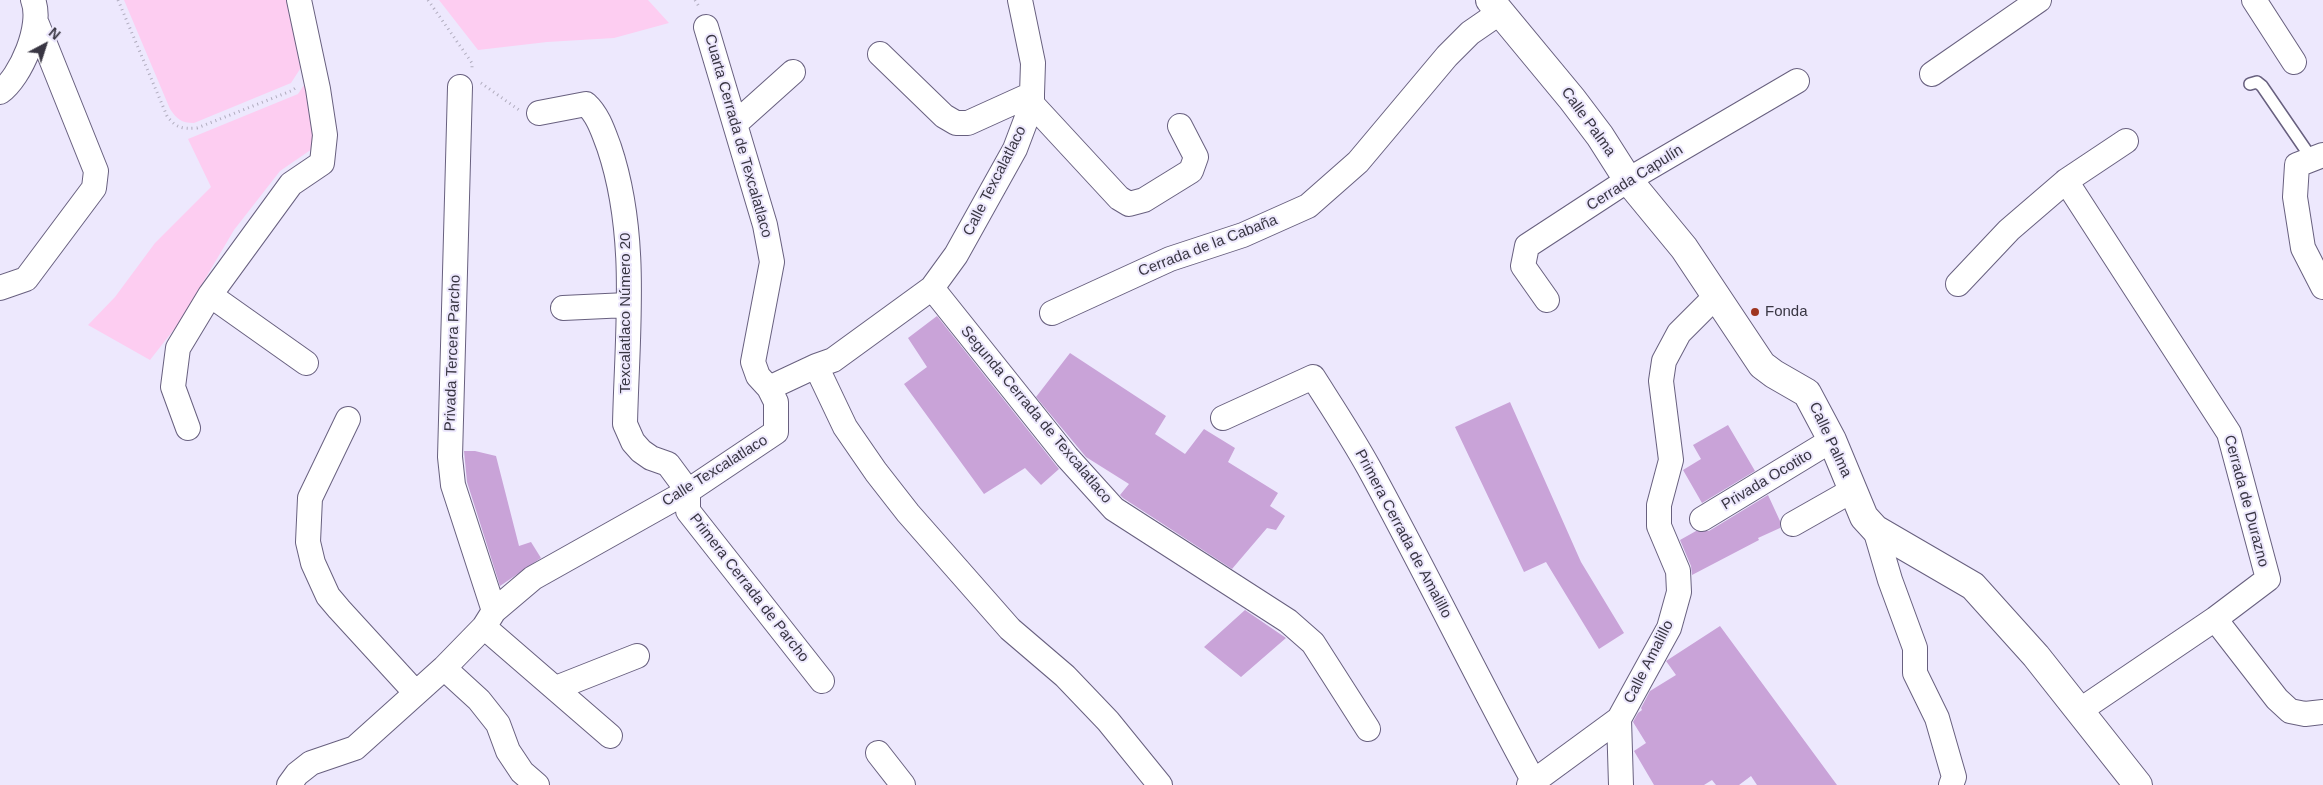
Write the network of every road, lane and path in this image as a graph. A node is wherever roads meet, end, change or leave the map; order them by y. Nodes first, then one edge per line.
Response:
1 (33, 0) edge
2 (118, 0) edge
3 (299, 0) edge
4 (428, 0) edge
5 (1020, 0) edge
6 (2039, 0) edge
7 (2254, 0) edge
8 (1494, 6) edge
9 (37, 24) junction
10 (706, 27) dead end
11 (880, 54) dead end
12 (312, 57) junction
13 (2294, 62) dead end
14 (472, 63) dead end
15 (793, 72) dead end
16 (1932, 74) dead end
17 (471, 79) joint
18 (1797, 81) dead end
19 (2250, 84) dead end
20 (0, 92) edge
21 (1032, 99) junction
22 (539, 113) joint
23 (735, 124) junction
24 (1180, 126) dead end
25 (2126, 140) dead end
26 (2317, 157) edge
27 (1628, 180) junction
28 (2066, 181) junction
29 (1958, 284) dead end
30 (2323, 287) edge
31 (0, 288) edge
32 (932, 288) junction
33 (210, 295) junction
34 (1717, 295) junction
35 (1547, 300) dead end
36 (628, 305) junction
37 (563, 308) dead end
38 (1052, 313) dead end
39 (306, 363) dead end
40 (816, 366) junction
41 (769, 388) junction
42 (1223, 418) dead end
43 (348, 419) dead end
44 (188, 428) dead end
45 (1832, 440) junction
46 (1853, 490) junction
47 (688, 491) junction
48 (1702, 519) dead end
49 (1793, 524) dead end
50 (1875, 529) junction
51 (489, 619) junction
52 (2215, 619) junction
53 (637, 656) dead end
54 (444, 668) junction
55 (822, 680) dead end
56 (556, 688) junction
57 (415, 692) junction
58 (2079, 710) junction
59 (2323, 712) edge
60 (1619, 719) junction
61 (1368, 729) dead end
62 (610, 736) dead end
63 (878, 753) dead end
64 (1148, 781) edge
65 (1531, 783) edge
66 (289, 785) edge
67 (537, 785) edge
68 (903, 785) edge
69 (1621, 785) edge
70 (1951, 785) edge
71 (2138, 785) edge

1 - 9 street
2 - 12 path
3 - 12 street
4 - 14 path
5 - 21 street, Calle Texcalatlaco
6 - 16 street
7 - 13 street
8 - 27 street, Calle Palma
8 - 38 street, Cerrada de la Cabaña
9 - 20 street
9 - 31 street
10 - 23 street, Cuarta Cerrada de Texcalatlaco
11 - 21 street
12 - 33 street
15 - 23 street
17 - 22 path
17 - 51 street, Privada Tercera Parcho
18 - 27 street, Cerrada Capulín
19 - 26 lane
21 - 24 street
21 - 32 street, Calle Texcalatlaco
22 - 36 street, Texcalatlaco Número 20
23 - 41 street, Cuarta Cerrada de Texcalatlaco
25 - 28 street
26 - 30 street
27 - 34 street, Calle Palma
27 - 35 street, Cerrada Capulín
28 - 29 street
28 - 52 street, Cerrada de Durazno
32 - 40 street, Calle Texcalatlaco
32 - 61 street, Segunda Cerrada de Texcalatlaco
33 - 39 street
33 - 44 street
34 - 45 street, Calle Palma
34 - 60 street, Calle Amalillo
36 - 37 street
36 - 47 street, Texcalatlaco Número 20
40 - 41 street, Calle Texcalatlaco
40 - 64 street
41 - 47 street, Calle Texcalatlaco
42 - 65 street, Primera Cerrada de Amalillo
43 - 57 street
45 - 46 street, Calle Palma
45 - 48 street, Privada Ocotito
46 - 49 street
46 - 50 street, Calle Palma
47 - 51 street, Calle Texcalatlaco
47 - 55 street, Primera Cerrada de Parcho
50 - 58 street, Calle Palma
50 - 70 street
51 - 54 street, Calle Texcalatlaco
51 - 56 street
52 - 58 street, Cerrada de Durazno
52 - 59 street
53 - 56 street
54 - 57 street, Calle Texcalatlaco
54 - 67 street
56 - 62 street
57 - 66 street, Calle Texcalatlaco
58 - 71 street, Calle Palma
60 - 65 street, Primera Cerrada de Amalillo
60 - 69 street, Calle Amalillo
63 - 68 street

